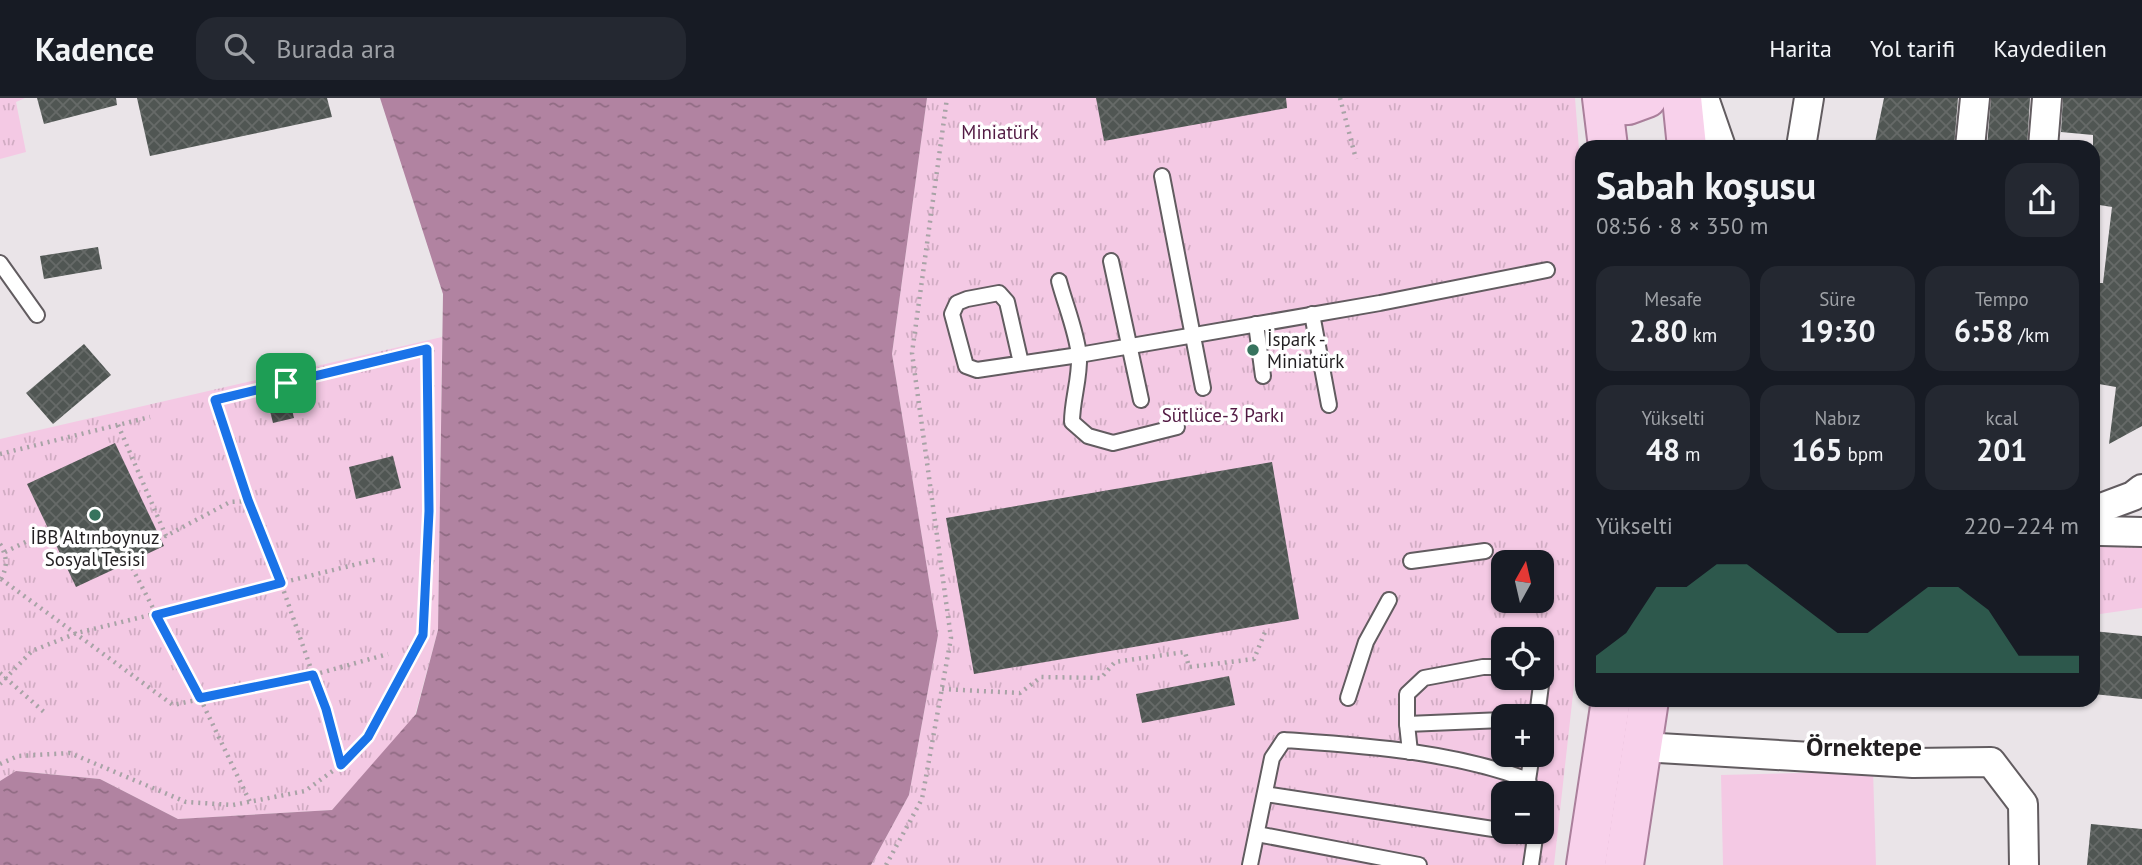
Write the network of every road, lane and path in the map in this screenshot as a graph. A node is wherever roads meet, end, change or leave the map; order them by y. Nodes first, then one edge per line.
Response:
1 (947, 98) edge
2 (1340, 98) edge
3 (1647, 98) edge
4 (1682, 98) edge
5 (1704, 98) edge
6 (1810, 98) edge
7 (1975, 98) edge
8 (2047, 98) edge
9 (1603, 102) edge
10 (1607, 140) edge
11 (1686, 140) edge
12 (1719, 140) edge
13 (1802, 140) edge
14 (1971, 140) edge
15 (2044, 140) edge
16 (1356, 159) dead end
17 (1162, 176) dead end
18 (1111, 261) dead end
19 (0, 263) edge
20 (1547, 270) dead end
21 (1059, 281) dead end
22 (1312, 314) junction
23 (37, 315) dead end
24 (1256, 324) junction
25 (1193, 334) junction
26 (1131, 346) junction
27 (1079, 355) junction
28 (1021, 363) junction
29 (1264, 376) dead end
30 (1203, 388) dead end
31 (1141, 400) dead end
32 (1329, 405) dead end
33 (150, 417) dead end
34 (118, 425) junction
35 (1177, 427) dead end
36 (0, 454) edge
37 (2142, 489) edge
38 (248, 500) junction
39 (2100, 508) edge
40 (2100, 530) edge
41 (2142, 532) edge
42 (40, 535) dead end
43 (0, 544) edge
44 (1485, 551) dead end
45 (5, 552) junction
46 (378, 559) dead end
47 (1411, 561) dead end
48 (129, 562) dead end
49 (1, 579) edge
50 (281, 583) junction
51 (1389, 600) dead end
52 (156, 615) junction
53 (1265, 632) dead end
54 (77, 633) junction
55 (388, 654) dead end
56 (1491, 667) edge
57 (0, 673) edge
58 (313, 675) junction
59 (6, 677) junction
60 (0, 684) edge
61 (942, 689) junction
62 (200, 698) junction
63 (1348, 698) dead end
64 (1610, 707) edge
65 (1648, 707) edge
66 (44, 712) dead end
67 (1491, 720) edge
68 (1407, 724) junction
69 (1642, 747) junction
70 (1410, 752) junction
71 (0, 764) edge
72 (341, 765) junction
73 (1519, 781) edge
74 (1265, 794) junction
75 (250, 802) junction
76 (1491, 829) edge
77 (1257, 834) junction
78 (1534, 844) edge
79 (886, 865) edge
80 (1250, 865) edge
81 (1419, 865) edge
82 (1531, 865) edge
83 (1587, 865) edge
84 (1625, 865) edge
85 (2024, 865) edge

1 - 61 path
2 - 16 path
3 - 9 main road
4 - 11 main road
5 - 12 street
6 - 13 street
7 - 14 street
8 - 15 street
9 - 10 main road
17 - 25 lane
18 - 26 lane
19 - 23 lane
20 - 22 lane
21 - 27 lane
22 - 24 lane
22 - 32 lane
24 - 25 lane
24 - 29 lane
25 - 26 lane
25 - 30 lane
26 - 27 lane
26 - 31 lane
27 - 28 lane
27 - 35 lane
28 - 28 lane
33 - 34 path
34 - 36 path
34 - 38 path
37 - 39 street
38 - 50 path
38 - 72 path
40 - 41 street
42 - 45 path
43 - 45 path
44 - 47 lane
45 - 49 path
46 - 50 path
48 - 52 path
49 - 54 path
50 - 52 path
50 - 58 path
51 - 63 lane
52 - 54 path
52 - 62 path
53 - 61 path
54 - 59 path
54 - 62 path
55 - 58 path
56 - 68 lane
57 - 59 path
58 - 62 path
58 - 72 path
59 - 60 path
59 - 66 path
61 - 79 path
62 - 75 path
64 - 83 main road
65 - 69 main road
67 - 68 lane
68 - 70 lane
69 - 84 main road
69 - 85 street
70 - 73 lane
70 - 74 lane
71 - 75 path
72 - 75 path
74 - 76 lane
74 - 77 lane
77 - 80 lane
77 - 81 lane
78 - 82 lane

